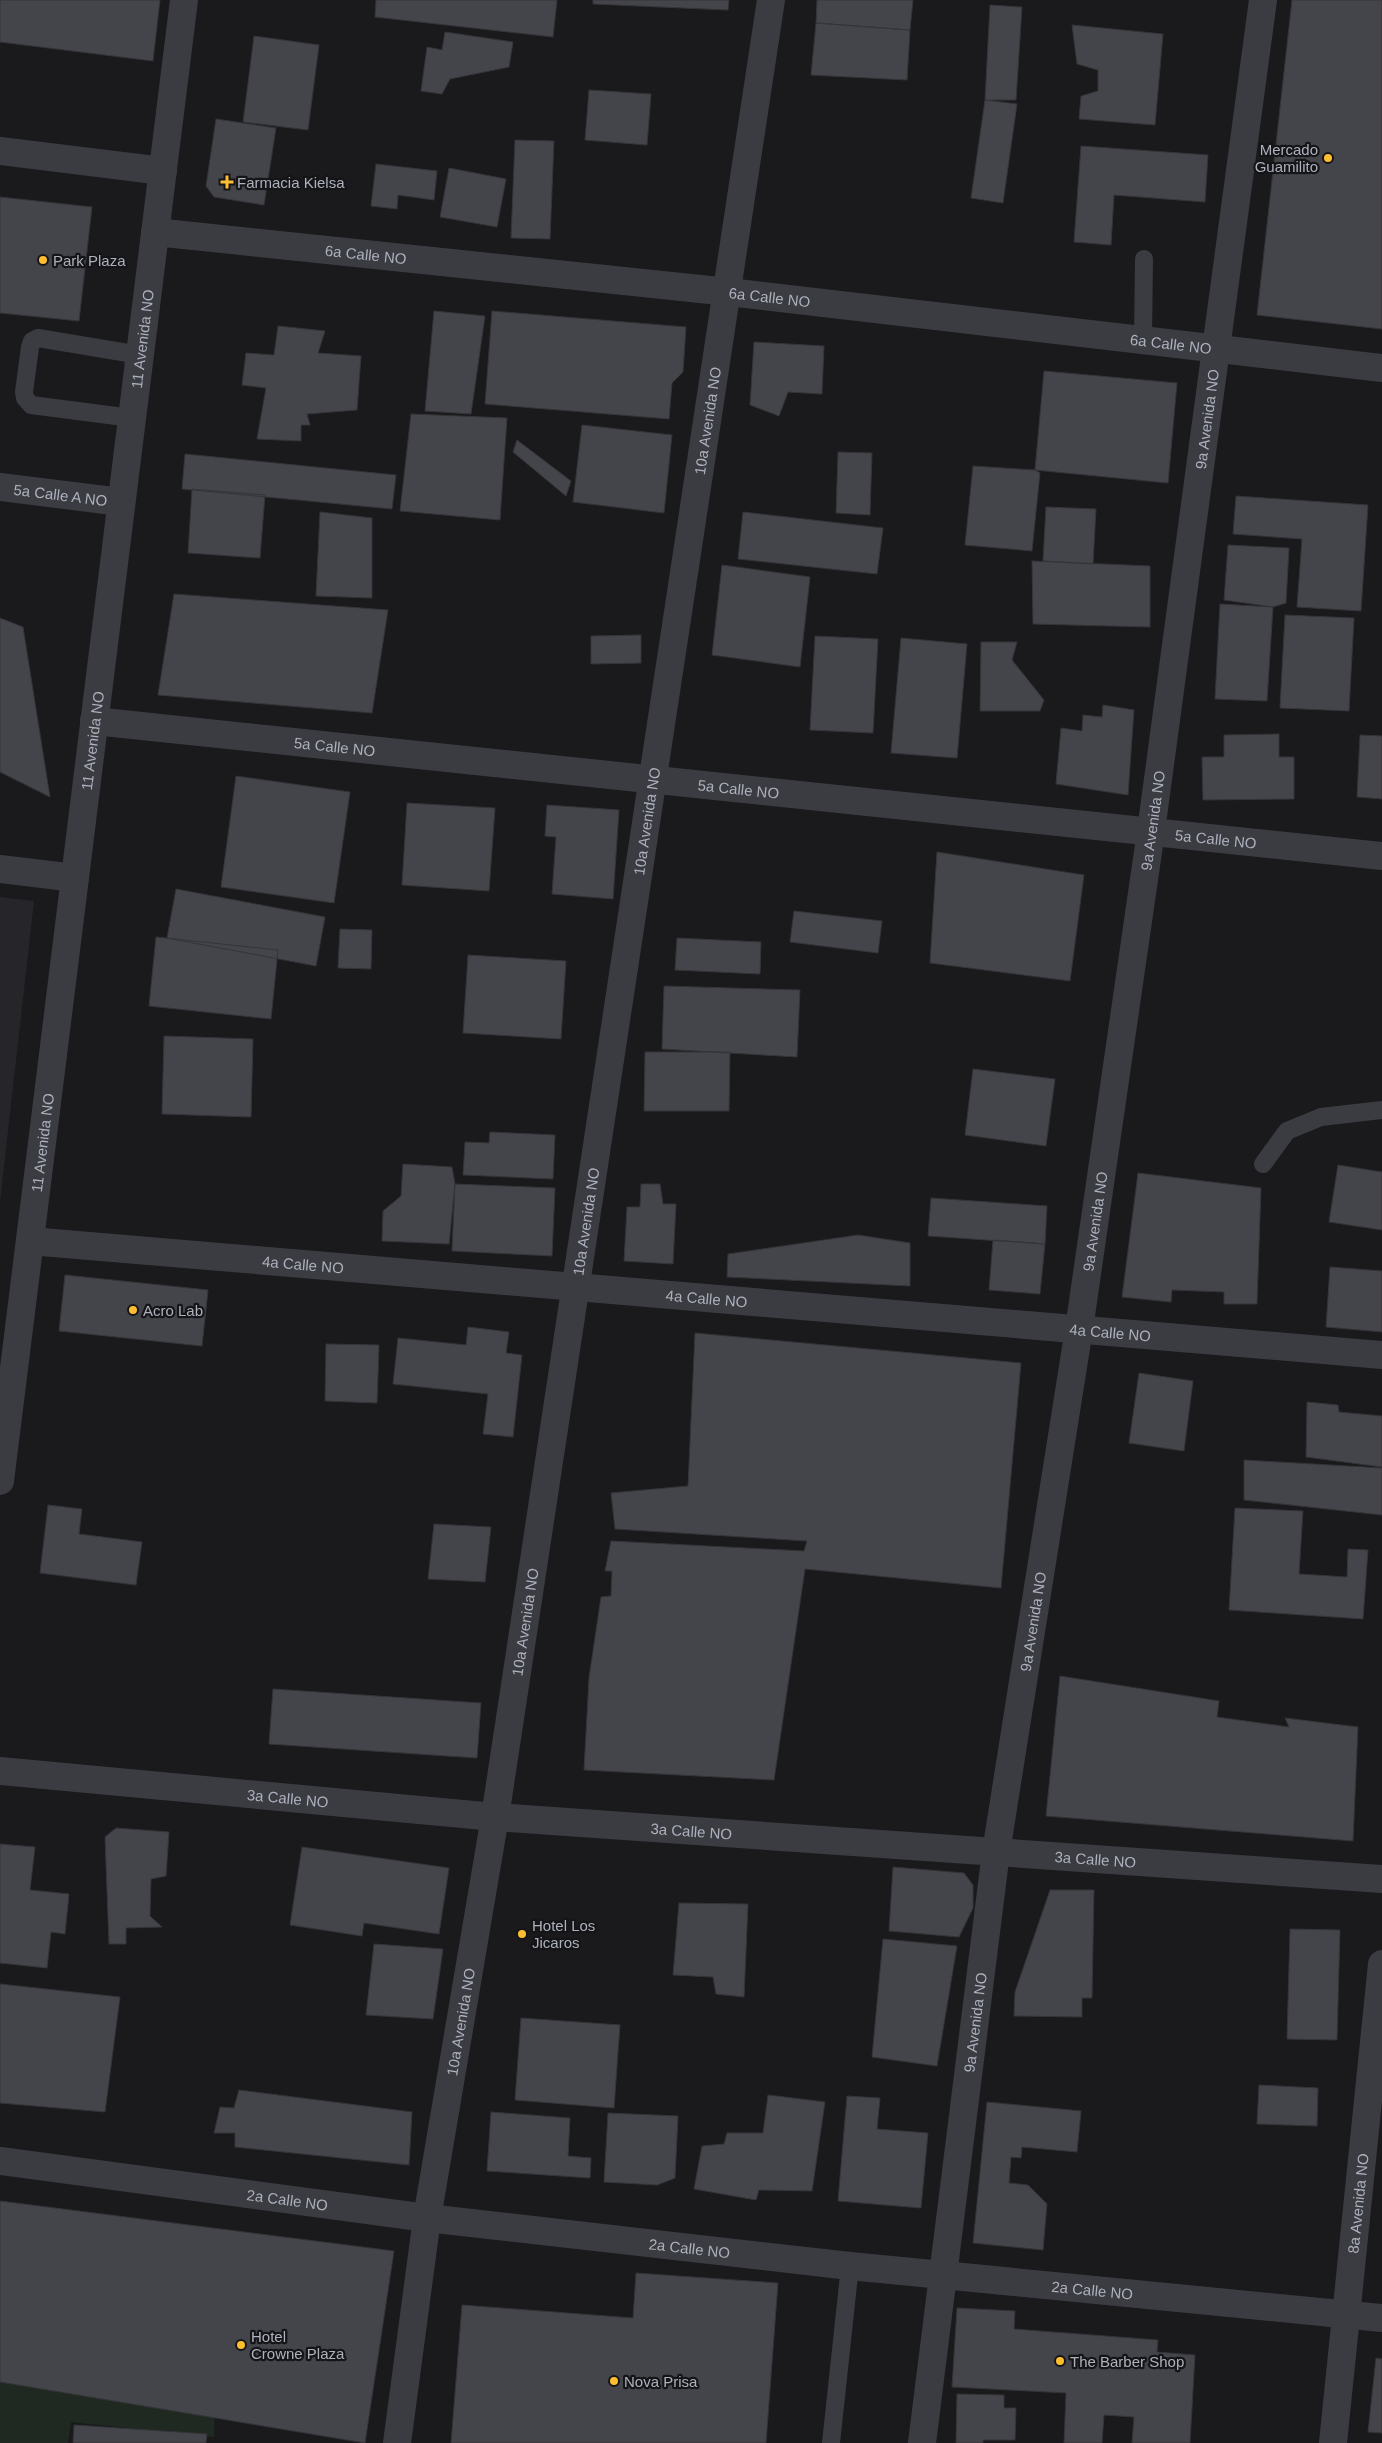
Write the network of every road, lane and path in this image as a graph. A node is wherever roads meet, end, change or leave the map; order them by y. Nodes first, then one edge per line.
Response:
1 (184, 0) edge
2 (772, 0) edge
3 (1263, 0) edge
4 (0, 151) edge
5 (163, 171) junction
6 (155, 232) junction
7 (1144, 259) dead end
8 (729, 292) junction
9 (1143, 340) junction
10 (1218, 348) junction
11 (140, 355) junction
12 (1382, 368) edge
13 (132, 418) junction
14 (0, 487) edge
15 (121, 502) junction
16 (94, 721) junction
17 (654, 780) junction
18 (1152, 831) junction
19 (1382, 856) edge
20 (0, 869) edge
21 (75, 878) junction
22 (1382, 1110) edge
23 (1263, 1164) dead end
24 (30, 1241) junction
25 (576, 1287) junction
26 (1078, 1329) junction
27 (1382, 1355) edge
28 (0, 1481) edge
29 (0, 1771) edge
30 (495, 1817) junction
31 (996, 1852) junction
32 (1382, 1879) edge
33 (1382, 1964) edge
34 (0, 2161) edge
35 (427, 2218) junction
36 (850, 2266) junction
37 (942, 2276) junction
38 (1346, 2315) junction
39 (1382, 2318) edge
40 (397, 2443) edge
41 (831, 2443) edge
42 (922, 2443) edge
43 (1332, 2443) edge

1 - 5 street, 11 Avenida NO
2 - 8 street, 10a Avenida NO
3 - 10 street, 9a Avenida NO
4 - 5 street
5 - 6 street, 11 Avenida NO
6 - 8 street, 6a Calle NO
6 - 11 street, 11 Avenida NO
7 - 9 lane
8 - 9 street, 6a Calle NO
8 - 17 street, 10a Avenida NO
9 - 10 street, 6a Calle NO
10 - 12 street, 6a Calle NO
10 - 18 street, 9a Avenida NO
11 - 13 street, 11 Avenida NO
11 - 13 lane
13 - 15 street, 11 Avenida NO
14 - 15 street, 5a Calle A NO
15 - 16 street, 11 Avenida NO
16 - 17 street, 5a Calle NO
16 - 21 street, 11 Avenida NO
17 - 18 street, 5a Calle NO
17 - 25 street, 10a Avenida NO
18 - 19 street, 5a Calle NO
18 - 26 street, 9a Avenida NO
20 - 21 street
21 - 24 street, 11 Avenida NO
22 - 23 lane
24 - 25 street, 4a Calle NO
24 - 28 street, 11 Avenida NO
25 - 26 street, 4a Calle NO
25 - 30 street, 10a Avenida NO
26 - 27 street, 4a Calle NO
26 - 31 street, 9a Avenida NO
29 - 30 street, 3a Calle NO
30 - 31 street, 3a Calle NO
30 - 35 street, 10a Avenida NO
31 - 32 street, 3a Calle NO
31 - 37 street, 9a Avenida NO
33 - 38 street, 8a Avenida NO
34 - 35 street, 2a Calle NO
35 - 36 street, 2a Calle NO
35 - 40 street, 10a Avenida NO
36 - 37 street, 2a Calle NO
36 - 41 lane
37 - 38 street, 2a Calle NO
37 - 42 street, 9a Avenida NO
38 - 39 street, 2a Calle NO
38 - 43 street, 8a Avenida NO

